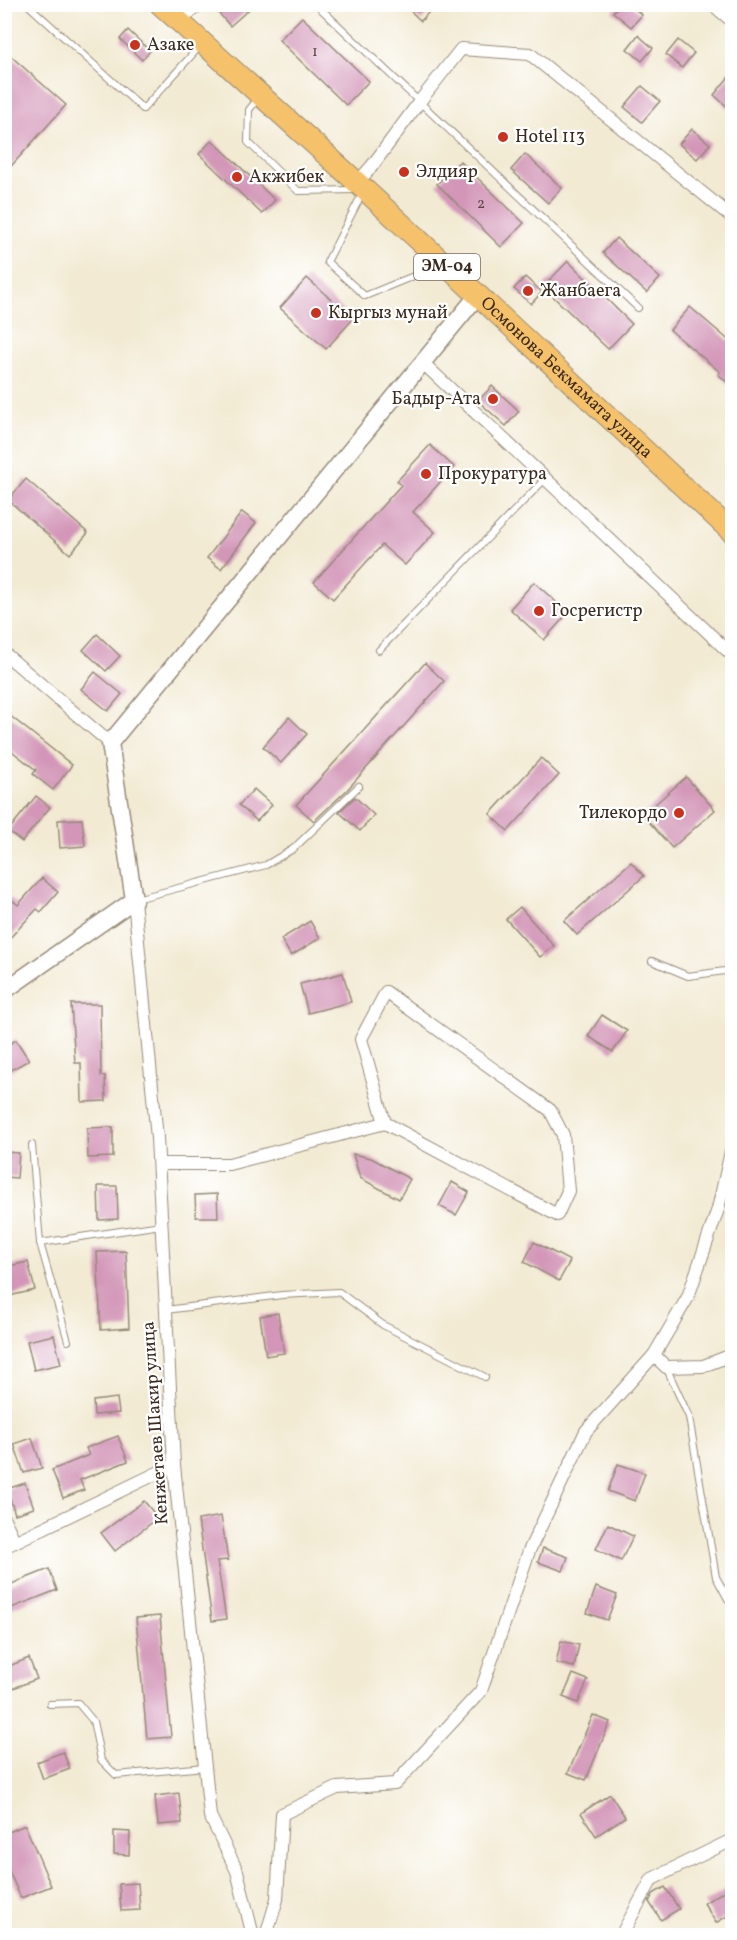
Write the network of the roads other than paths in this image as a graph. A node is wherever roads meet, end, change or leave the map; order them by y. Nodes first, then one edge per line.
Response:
1 (27, 4) edge
2 (160, 4) edge
3 (200, 4) edge
4 (320, 4) edge
5 (712, 4) edge
6 (181, 13) edge
7 (732, 21) edge
8 (203, 43) junction
9 (261, 95) junction
10 (420, 101) junction
11 (360, 186) junction
12 (732, 217) edge
13 (442, 262) junction
14 (478, 295) junction
15 (638, 308) dead end
16 (423, 363) junction
17 (545, 478) junction
18 (732, 531) edge
19 (379, 651) dead end
20 (4, 653) edge
21 (732, 655) edge
22 (110, 743) junction
23 (359, 786) dead end
24 (134, 900) junction
25 (652, 961) dead end
26 (732, 970) edge
27 (4, 991) edge
28 (385, 1124) junction
29 (32, 1145) dead end
30 (732, 1147) edge
31 (159, 1164) junction
32 (162, 1225) junction
33 (40, 1243) junction
34 (166, 1310) junction
35 (68, 1341) dead end
36 (654, 1355) junction
37 (732, 1355) edge
38 (666, 1367) junction
39 (485, 1377) dead end
40 (174, 1465) junction
41 (4, 1519) edge
42 (10, 1544) edge
43 (732, 1601) edge
44 (50, 1704) dead end
45 (205, 1767) junction
46 (732, 1840) edge
47 (624, 1930) dead end
48 (253, 1935) edge
49 (266, 1935) edge

1 - 8 lane
2 - 6 highway, Осмонова Бекмамата улица / ЭМ-04
3 - 6 street
4 - 10 lane
5 - 7 street
6 - 8 highway, Осмонова Бекмамата улица / ЭМ-04
8 - 9 highway, Осмонова Бекмамата улица / ЭМ-04
9 - 11 highway, Осмонова Бекмамата улица / ЭМ-04
9 - 11 lane
10 - 11 street
10 - 12 street
10 - 15 lane
11 - 13 highway, Осмонова Бекмамата улица / ЭМ-04
11 - 13 lane
13 - 14 highway, Осмонова Бекмамата улица / ЭМ-04
14 - 16 street
14 - 18 highway, Осмонова Бекмамата улица / ЭМ-04
16 - 17 street
16 - 22 street
17 - 19 lane
17 - 21 street
20 - 22 street
22 - 24 street
23 - 24 lane
24 - 27 street
24 - 31 street, Кенжетаев Шакир улица
25 - 26 lane
28 - 28 street
28 - 31 street
29 - 33 lane
30 - 36 street
31 - 32 street, Кенжетаев Шакир улица
32 - 33 lane
32 - 34 street, Кенжетаев Шакир улица
33 - 35 lane
34 - 39 lane
34 - 40 street, Кенжетаев Шакир улица
36 - 38 street
36 - 49 street
37 - 38 street
38 - 43 lane
40 - 42 street
40 - 45 street, Кенжетаев Шакир улица
41 - 42 street
44 - 45 lane
45 - 48 street, Кенжетаев Шакир улица
46 - 47 street

